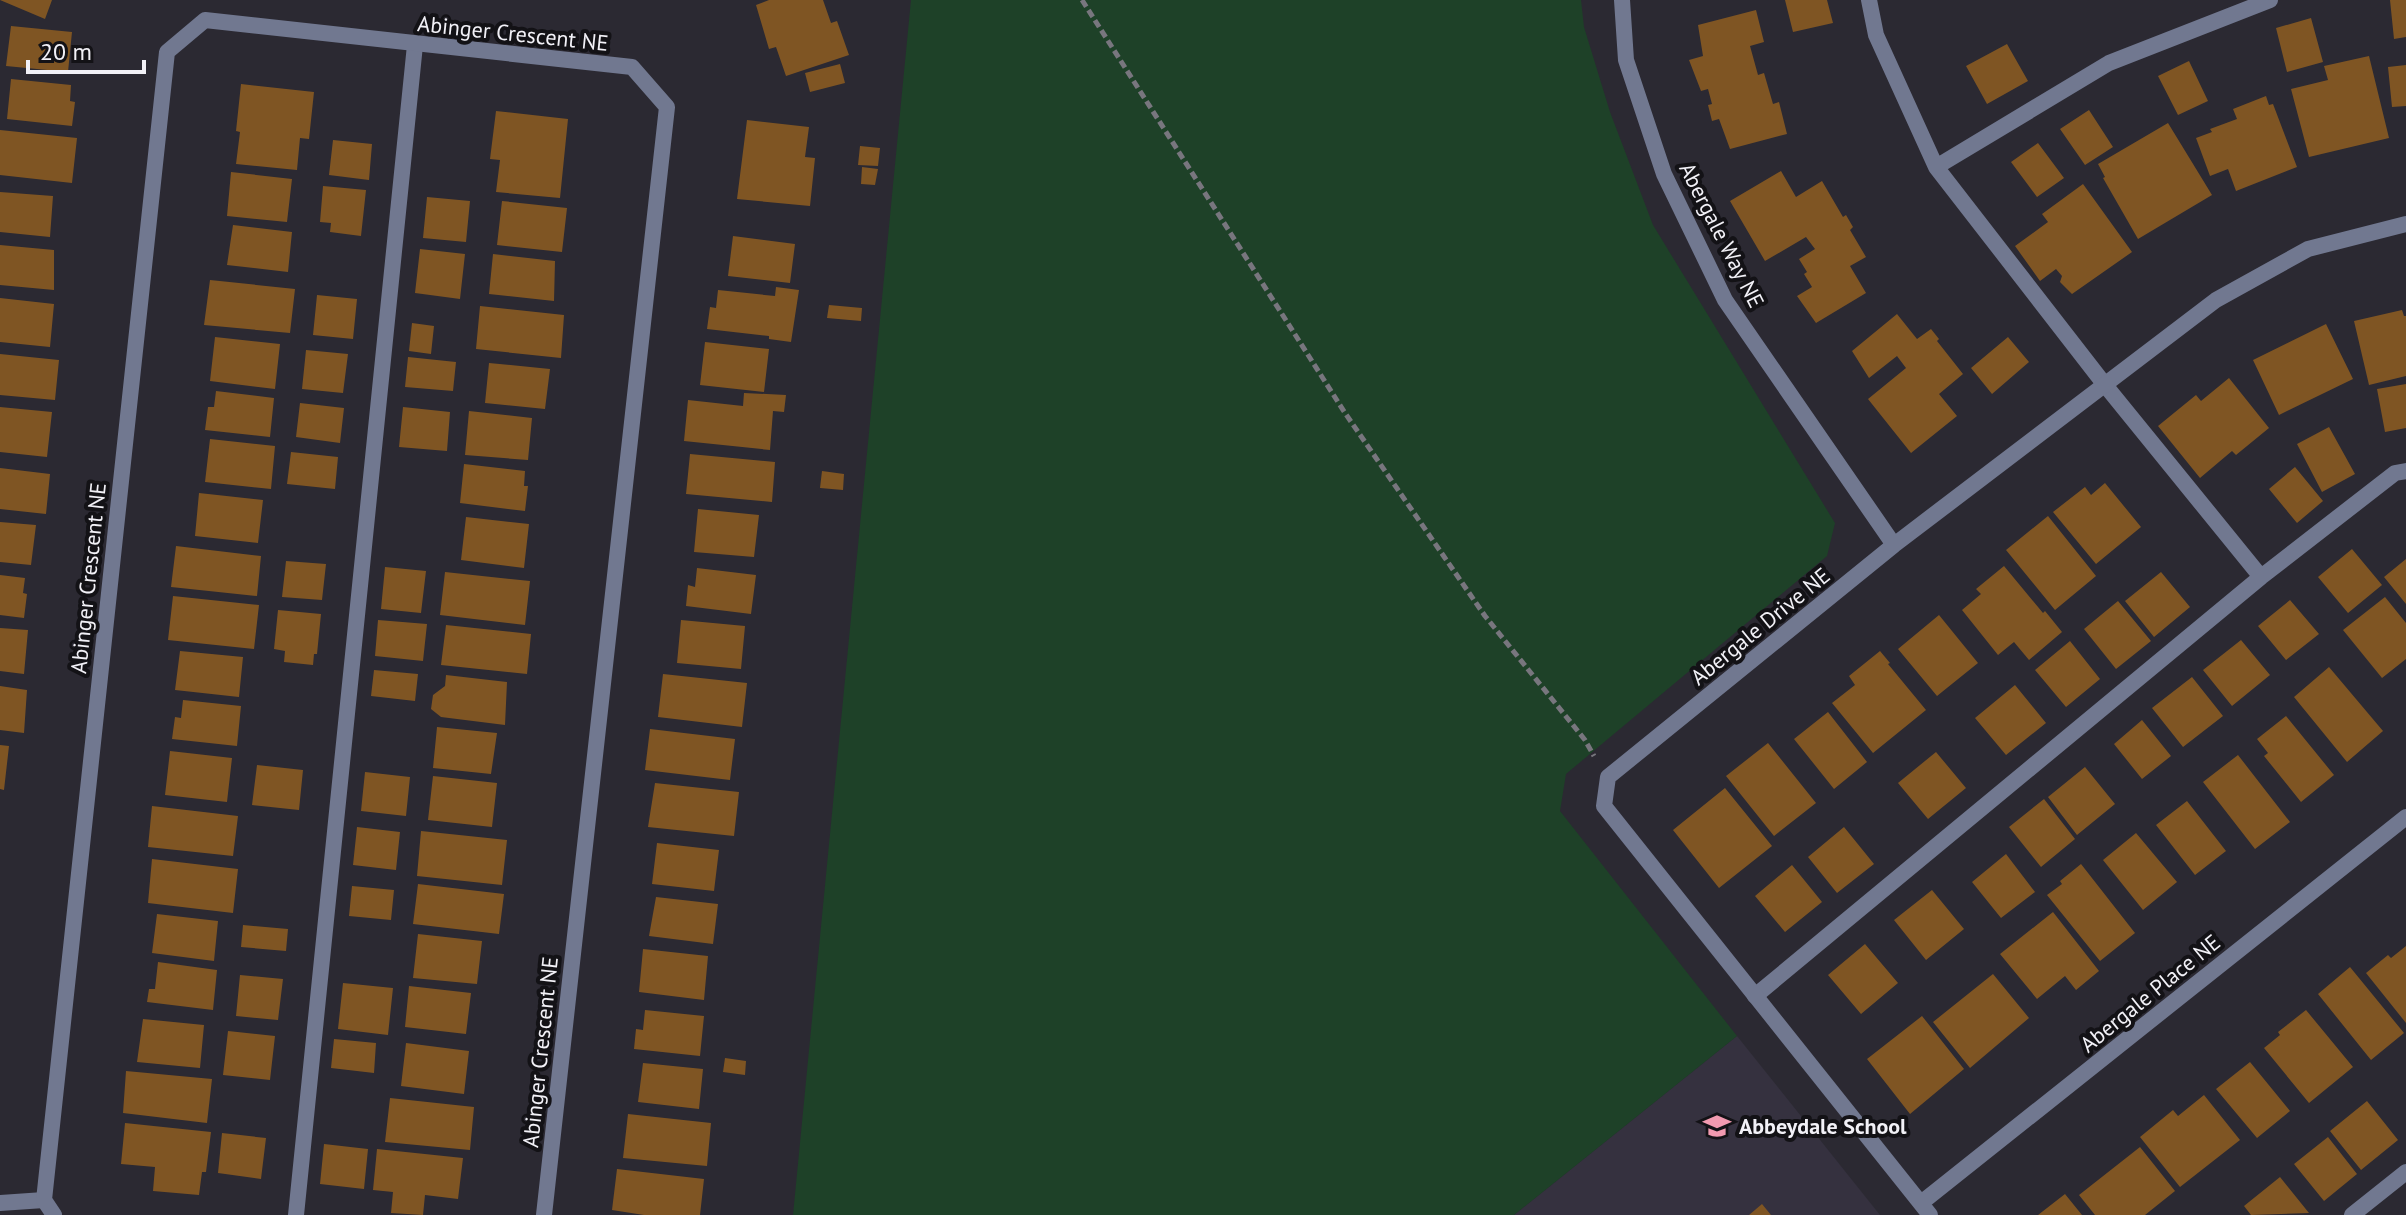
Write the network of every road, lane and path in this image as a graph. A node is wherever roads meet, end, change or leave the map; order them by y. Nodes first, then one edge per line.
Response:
1 (1082, 0) edge
2 (1622, 0) edge
3 (1869, 0) edge
4 (2270, 0) edge
5 (415, 45) junction
6 (1936, 167) junction
7 (2406, 224) edge
8 (2105, 385) junction
9 (2406, 471) edge
10 (1894, 545) junction
11 (2261, 577) junction
12 (1608, 777) junction
13 (2406, 817) edge
14 (1755, 996) junction
15 (2406, 1172) edge
16 (44, 1200) junction
17 (0, 1203) edge
18 (1925, 1209) edge
19 (54, 1215) edge
20 (296, 1215) edge
21 (544, 1215) edge
22 (2352, 1215) edge

1 - 12 path
2 - 10 street, Abergale Way NE
3 - 6 street
4 - 6 street
5 - 16 street, Abinger Crescent NE
5 - 20 street
5 - 21 street, Abinger Crescent NE
6 - 8 street
7 - 8 street, Abergale Drive NE
8 - 10 street, Abergale Drive NE
8 - 11 street
9 - 11 street
10 - 12 street, Abergale Drive NE
11 - 14 street
12 - 14 street
13 - 18 street, Abergale Place NE
14 - 18 street
15 - 22 street
16 - 17 street
16 - 19 street

